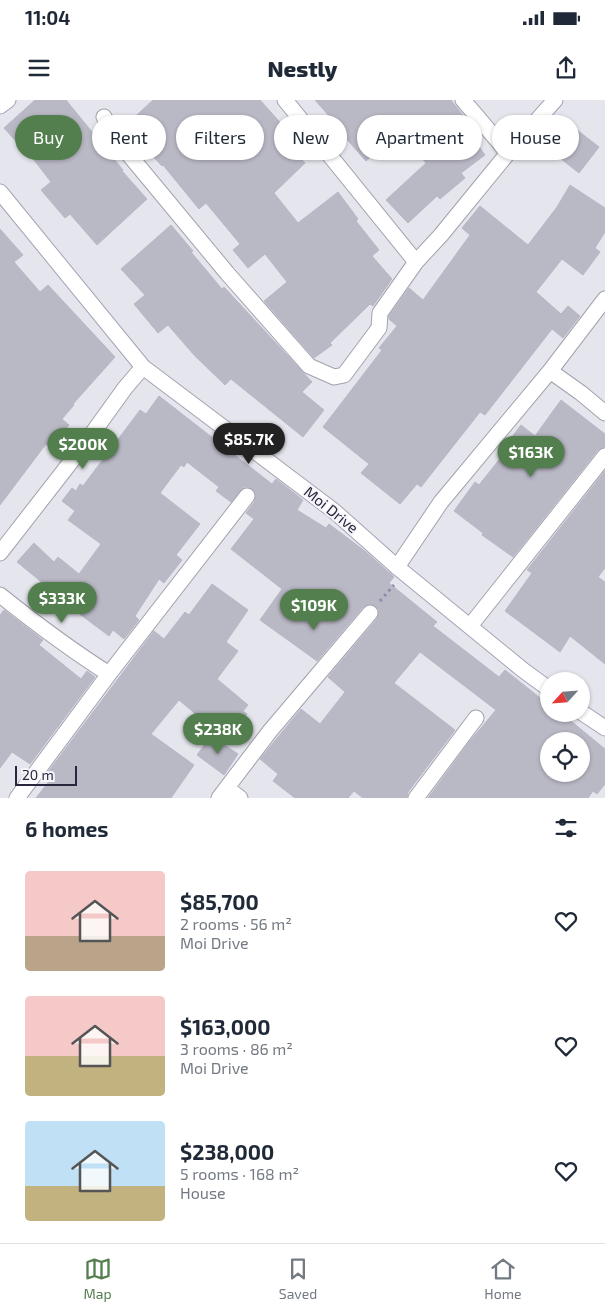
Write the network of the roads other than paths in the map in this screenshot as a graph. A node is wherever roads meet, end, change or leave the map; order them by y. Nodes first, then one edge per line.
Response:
1 (8, 100) edge
2 (286, 100) edge
3 (463, 100) edge
4 (555, 100) edge
5 (0, 106) edge
6 (542, 115) edge
7 (492, 134) edge
8 (133, 160) edge
9 (502, 160) edge
10 (0, 192) edge
11 (416, 262) junction
12 (605, 300) edge
13 (143, 367) junction
14 (550, 371) junction
15 (605, 413) edge
16 (605, 456) edge
17 (247, 496) dead end
18 (0, 553) edge
19 (401, 570) junction
20 (0, 595) edge
21 (370, 613) road end
22 (470, 626) junction
23 (109, 674) junction
24 (540, 682) edge
25 (476, 718) dead end
26 (590, 718) edge
27 (605, 728) edge
28 (223, 793) edge
29 (17, 798) edge
30 (240, 798) edge
31 (416, 798) edge

1 - 5 street
2 - 11 street
3 - 7 street
4 - 6 street
8 - 11 street
9 - 11 street
10 - 13 street, Moi Drive
12 - 14 street
13 - 18 street
13 - 19 street, Moi Drive
14 - 15 street
14 - 19 street
16 - 22 street
17 - 23 street
19 - 22 street, Moi Drive
20 - 23 street
21 - 28 street
22 - 24 street, Moi Drive
23 - 29 street
25 - 31 street
26 - 27 street
28 - 30 street

